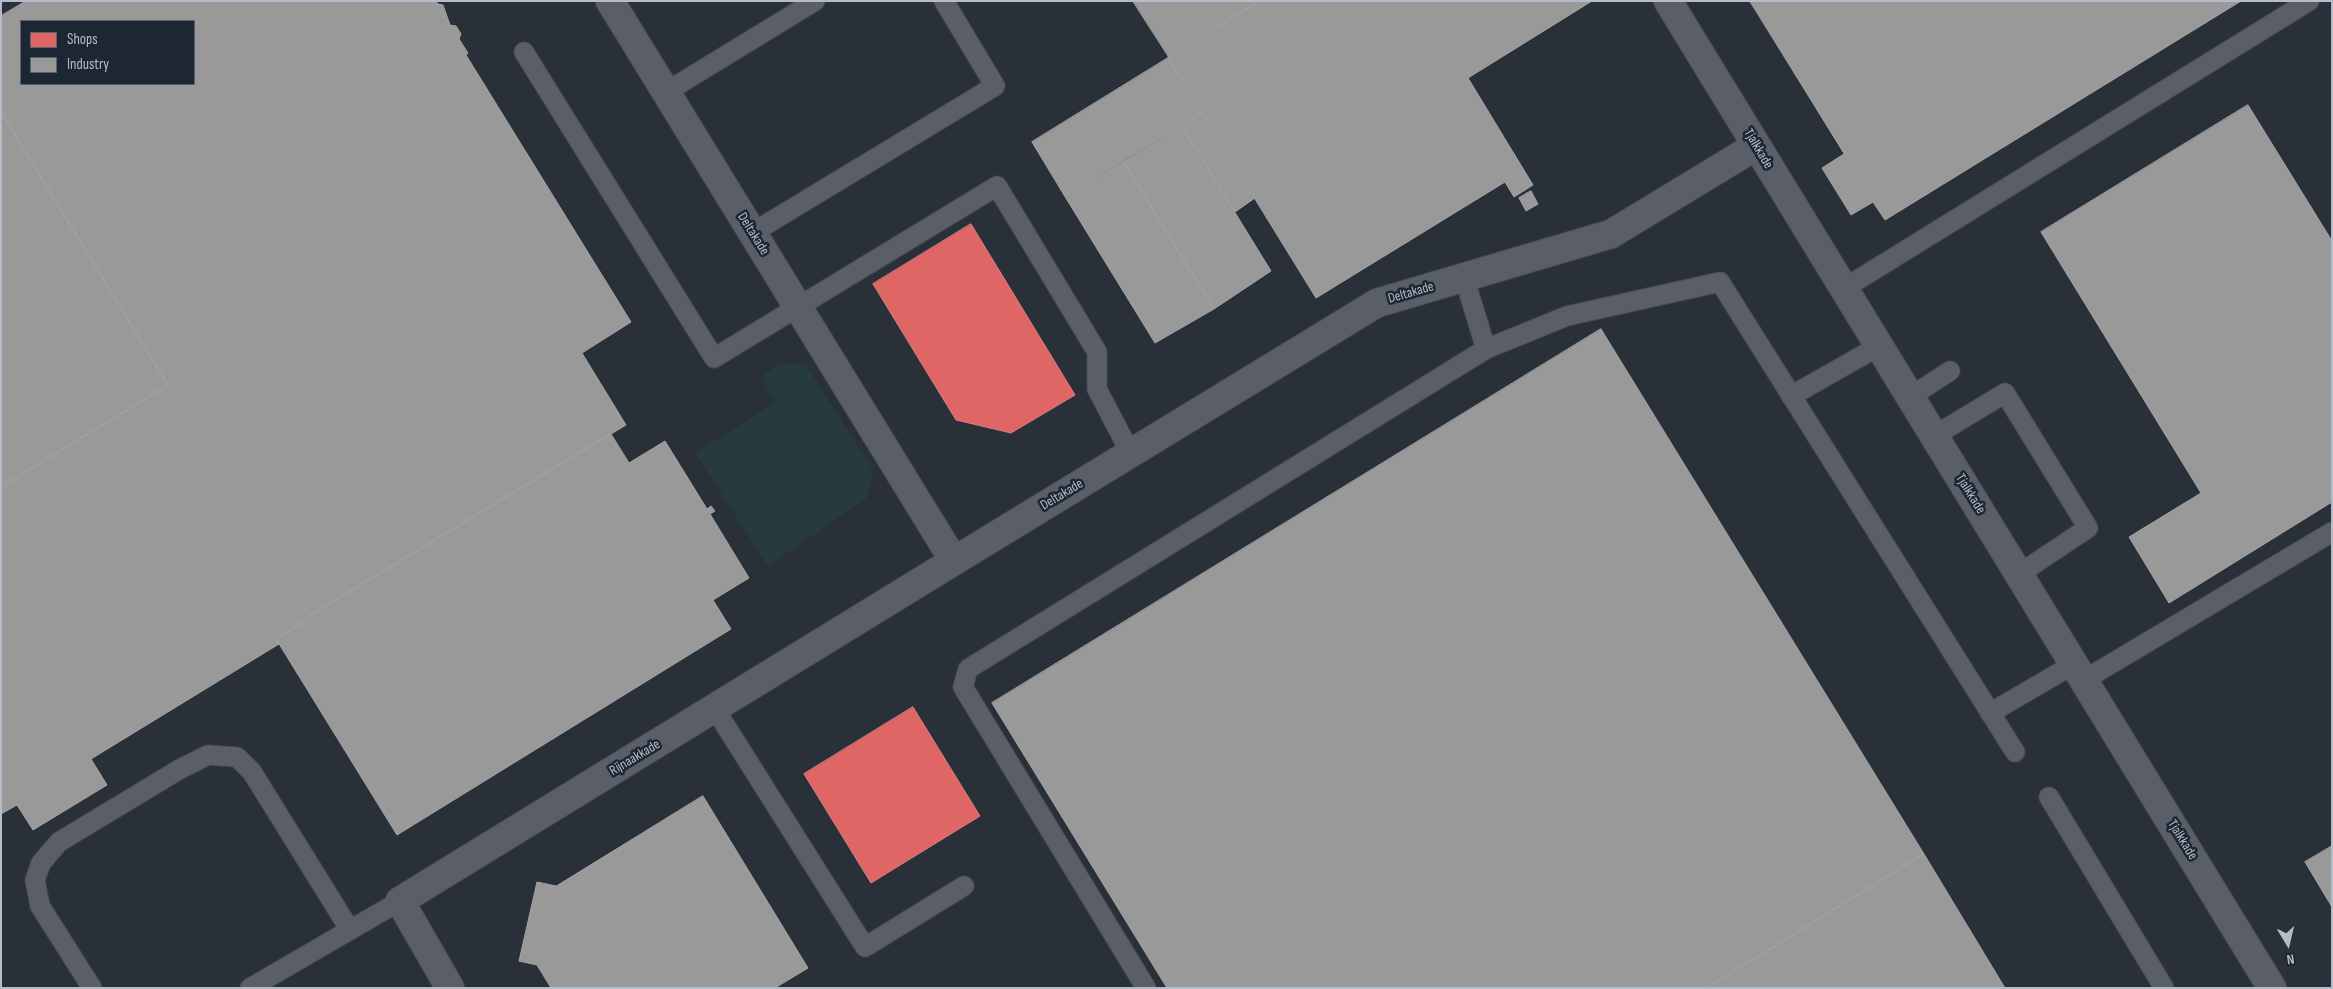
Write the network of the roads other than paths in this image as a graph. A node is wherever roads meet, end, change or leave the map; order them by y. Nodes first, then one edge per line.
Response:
1 (610, 1) edge
2 (816, 1) edge
3 (944, 1) edge
4 (1668, 1) edge
5 (2309, 1) edge
6 (524, 52) dead end
7 (666, 92) junction
8 (1756, 146) junction
9 (752, 233) junction
10 (1464, 277) junction
11 (1843, 289) junction
12 (798, 307) junction
13 (1879, 346) junction
14 (1486, 349) junction
15 (1950, 371) dead end
16 (1791, 396) junction
17 (1910, 397) junction
18 (1934, 436) junction
19 (1130, 454) junction
20 (2332, 532) edge
21 (954, 561) junction
22 (2019, 574) junction
23 (2079, 672) junction
24 (715, 709) junction
25 (1990, 713) junction
26 (2015, 752) dead end
27 (2049, 797) dead end
28 (964, 886) dead end
29 (400, 901) junction
30 (350, 930) junction
31 (92, 988) edge
32 (250, 988) edge
33 (450, 988) edge
34 (1146, 988) edge
35 (2164, 988) edge
36 (2272, 988) edge

1 - 7 street, Deltakade
2 - 7 lane
3 - 9 lane
4 - 8 street, Tjalkkade
5 - 11 lane
6 - 12 lane
7 - 9 street, Deltakade
8 - 10 street, Deltakade
8 - 11 street, Tjalkkade
9 - 12 street, Deltakade
10 - 14 lane
10 - 19 street, Deltakade
11 - 13 street, Tjalkkade
12 - 19 lane
12 - 21 street, Deltakade
13 - 16 lane
13 - 17 street, Tjalkkade
14 - 16 lane
14 - 34 lane
15 - 17 lane
16 - 25 lane
17 - 18 street, Tjalkkade
18 - 22 street, Tjalkkade
18 - 22 lane
19 - 21 street, Deltakade
20 - 23 lane
21 - 24 street, Rijnaakkade
22 - 23 street, Tjalkkade
23 - 25 lane
23 - 36 street, Tjalkkade
24 - 28 lane
24 - 29 street, Rijnaakkade
25 - 26 lane
27 - 35 lane
29 - 30 lane
29 - 33 street
30 - 31 lane
30 - 32 lane

